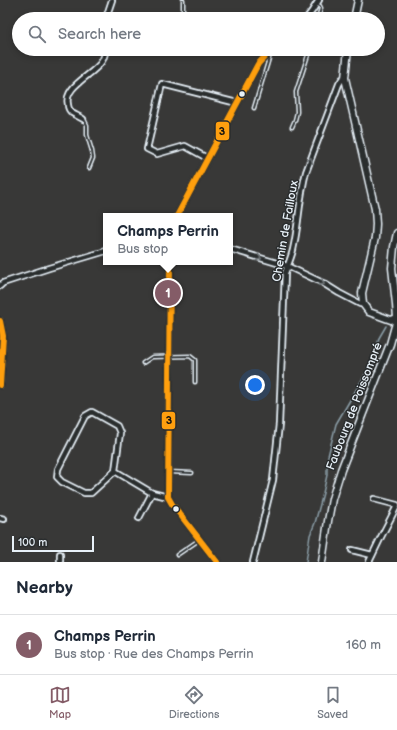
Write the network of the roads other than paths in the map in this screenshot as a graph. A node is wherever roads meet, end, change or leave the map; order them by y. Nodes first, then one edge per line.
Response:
1 (112, 0) edge
2 (183, 0) edge
3 (358, 0) edge
4 (318, 2) edge
5 (108, 12) edge
6 (183, 12) edge
7 (311, 12) edge
8 (321, 12) edge
9 (355, 12) edge
10 (104, 56) edge
11 (265, 56) edge
12 (270, 56) edge
13 (308, 56) edge
14 (347, 56) edge
15 (345, 78) junction
16 (237, 103) junction
17 (254, 108) dead end
18 (83, 119) joint
19 (292, 127) dead end
20 (207, 158) junction
21 (89, 168) dead end
22 (179, 213) edge
23 (397, 233) edge
24 (233, 250) edge
25 (103, 252) edge
26 (170, 265) edge
27 (287, 266) junction
28 (0, 286) edge
29 (363, 304) junction
30 (397, 318) edge
31 (0, 321) edge
32 (169, 356) junction
33 (143, 363) dead end
34 (1, 366) edge
35 (195, 382) dead end
36 (0, 385) edge
37 (115, 471) junction
38 (168, 472) junction
39 (192, 473) dead end
40 (152, 493) junction
41 (168, 497) junction
42 (374, 499) dead end
43 (397, 505) edge
44 (139, 518) dead end
45 (199, 540) junction
46 (352, 550) dead end
47 (60, 554) dead end
48 (177, 555) dead end
49 (372, 555) junction
50 (60, 562) edge
51 (216, 562) edge
52 (253, 562) edge
53 (322, 562) edge
54 (370, 562) edge

1 - 5 street
2 - 6 lane
3 - 9 main road
4 - 7 street
4 - 8 lane
10 - 18 street
11 - 16 street
12 - 17 lane
13 - 19 lane
14 - 15 main road
27 -> 15 street, Chemin de Failloux
15 - 29 main road
16 - 20 street
16 - 20 street
18 - 21 lane
20 - 22 street
23 - 30 main road, Faubourg de Poissompré
24 -> 27 street
25 - 28 street
26 - 32 street
27 -> 29 street
27 - 52 street, Chemin de Failloux
29 - 30 main road
30 - 53 main road, Faubourg de Poissompré
31 - 34 street
32 - 33 lane
32 - 35 lane
32 - 38 street
34 - 36 street
37 - 37 street
37 - 40 street
38 - 39 lane
38 - 41 street
40 - 41 street
40 - 44 street
41 - 45 street
42 - 43 street
43 - 49 street
45 - 48 lane
45 - 51 street
46 - 49 street
47 - 50 street
49 - 54 street

